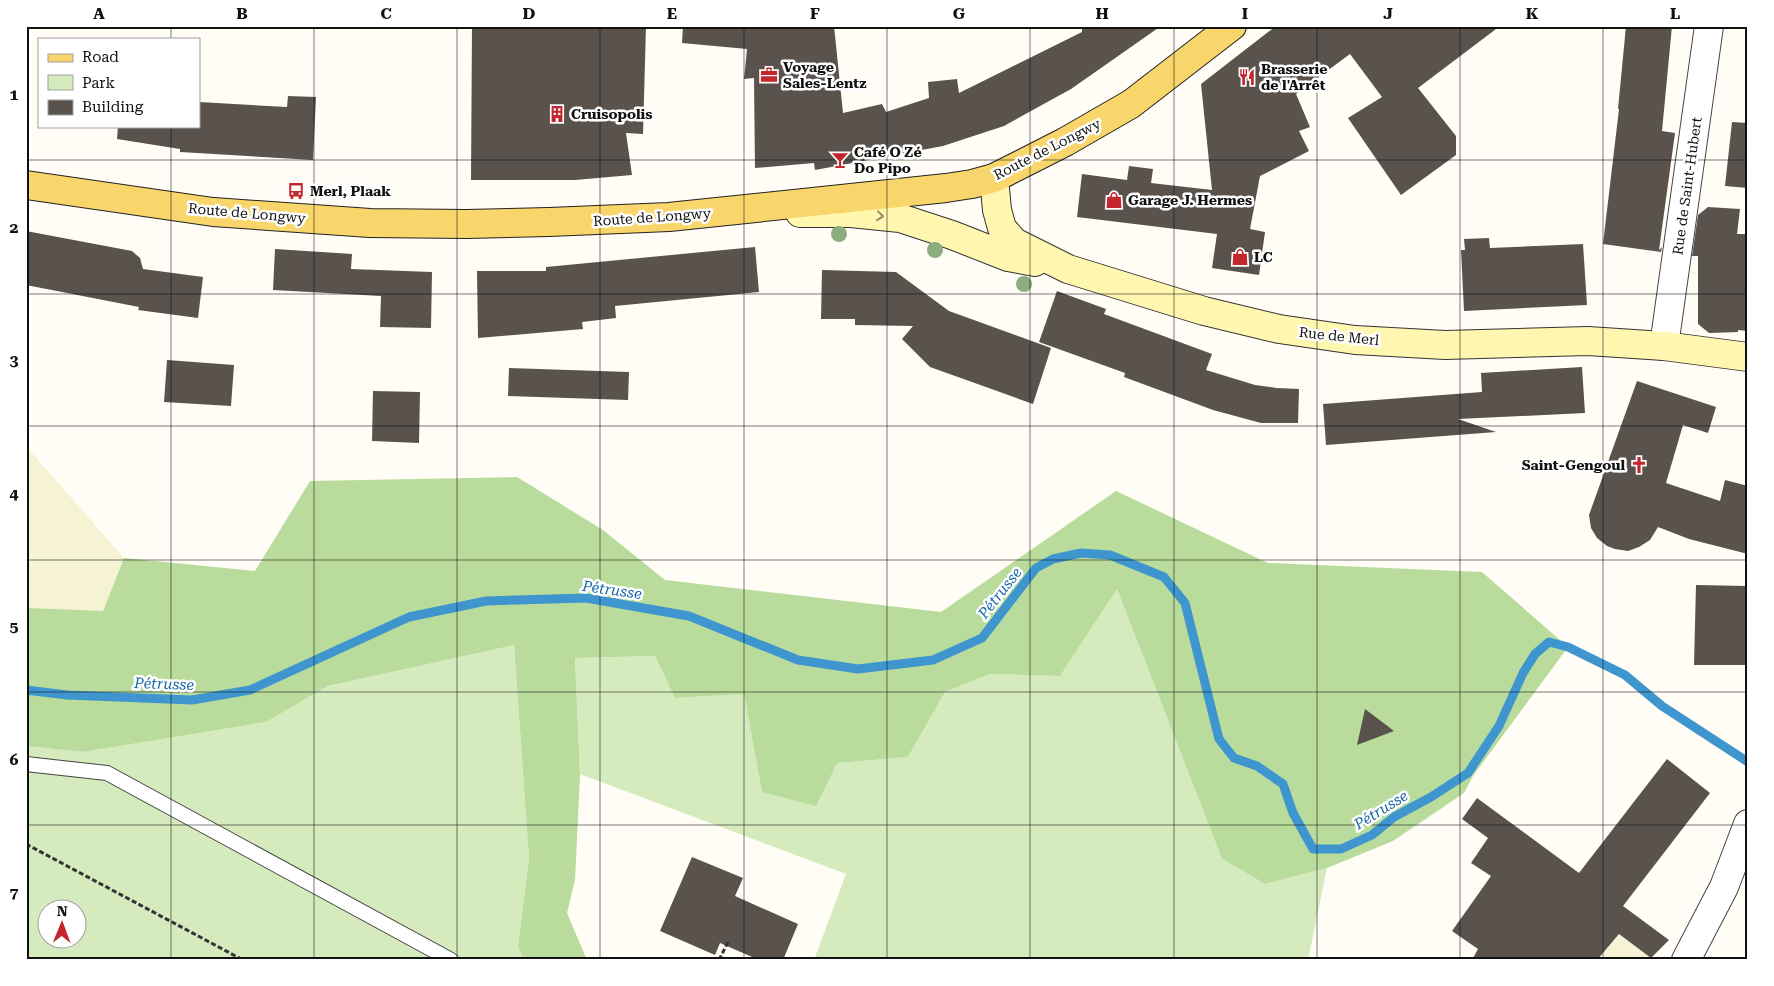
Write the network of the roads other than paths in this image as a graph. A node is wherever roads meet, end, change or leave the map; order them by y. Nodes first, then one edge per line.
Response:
1 (1232, 26) edge
2 (1709, 26) edge
3 (994, 178) junction
4 (26, 185) edge
5 (709, 214) junction
6 (1068, 268) junction
7 (1664, 346) junction
8 (1748, 357) edge
9 (26, 764) edge
10 (1748, 824) edge
11 (451, 960) edge
12 (1686, 960) edge

1 - 3 main road, Route de Longwy
2 - 7 street, Rue de Saint-Hubert
3 - 5 main road, Route de Longwy
3 - 6 main road, Rue de Merl
4 - 5 main road, Route de Longwy
5 -> 6 main road
6 - 7 main road, Rue de Merl
7 - 8 main road, Rue de Merl
9 - 11 lane
10 - 12 street

